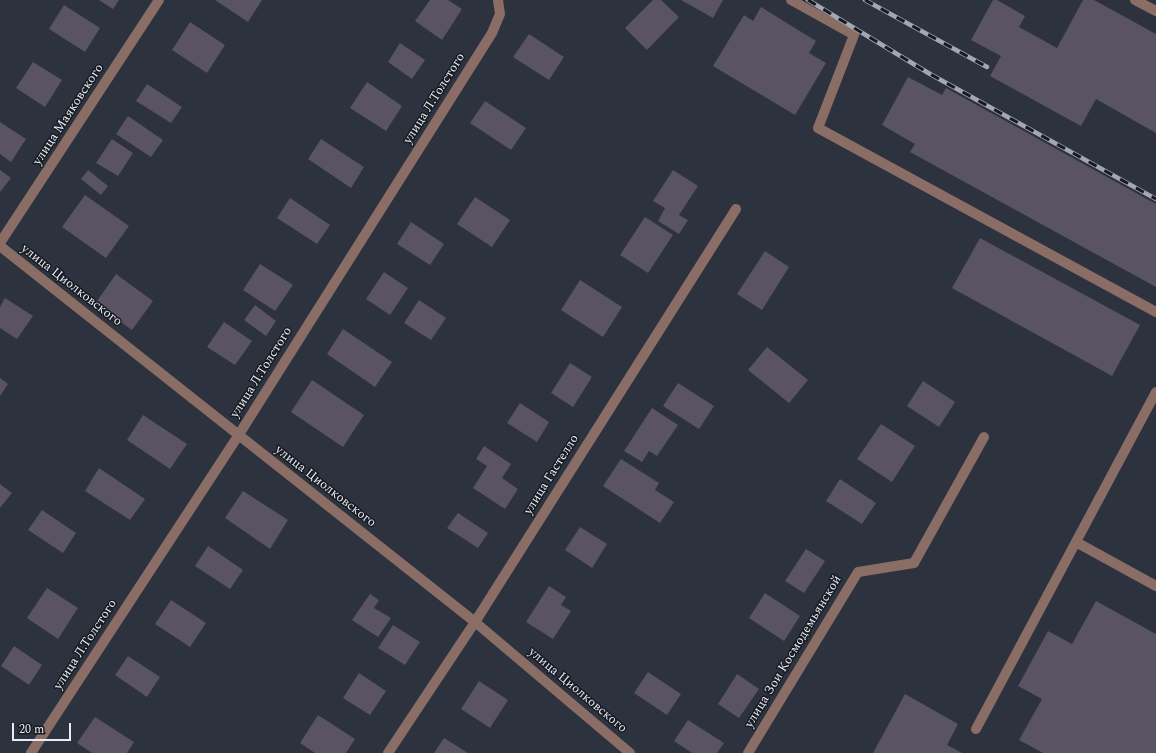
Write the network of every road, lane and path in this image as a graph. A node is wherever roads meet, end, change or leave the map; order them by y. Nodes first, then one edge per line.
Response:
1 (159, 0) edge
2 (498, 0) edge
3 (791, 0) edge
4 (1135, 0) edge
5 (1156, 11) edge
6 (736, 209) dead end
7 (0, 245) edge
8 (1156, 312) edge
9 (1156, 392) edge
10 (238, 436) junction
11 (984, 437) dead end
12 (1076, 542) junction
13 (1156, 586) edge
14 (475, 622) junction
15 (976, 729) dead end
16 (31, 753) edge
17 (388, 753) edge
18 (630, 753) edge
19 (748, 753) edge

1 - 7 street, улица Маяковского
2 - 10 street, улица Л.Толстого
3 - 8 street
4 - 5 street
6 - 14 street, улица Гастелло
7 - 10 street, улица Циолковского
9 - 12 street
10 - 14 street, улица Циолковского
10 - 16 street, улица Л.Толстого
11 - 19 street, улица Зои Космодемьянской
12 - 13 street
12 - 15 street
14 - 17 street, улица Гастелло
14 - 18 street, улица Циолковского

